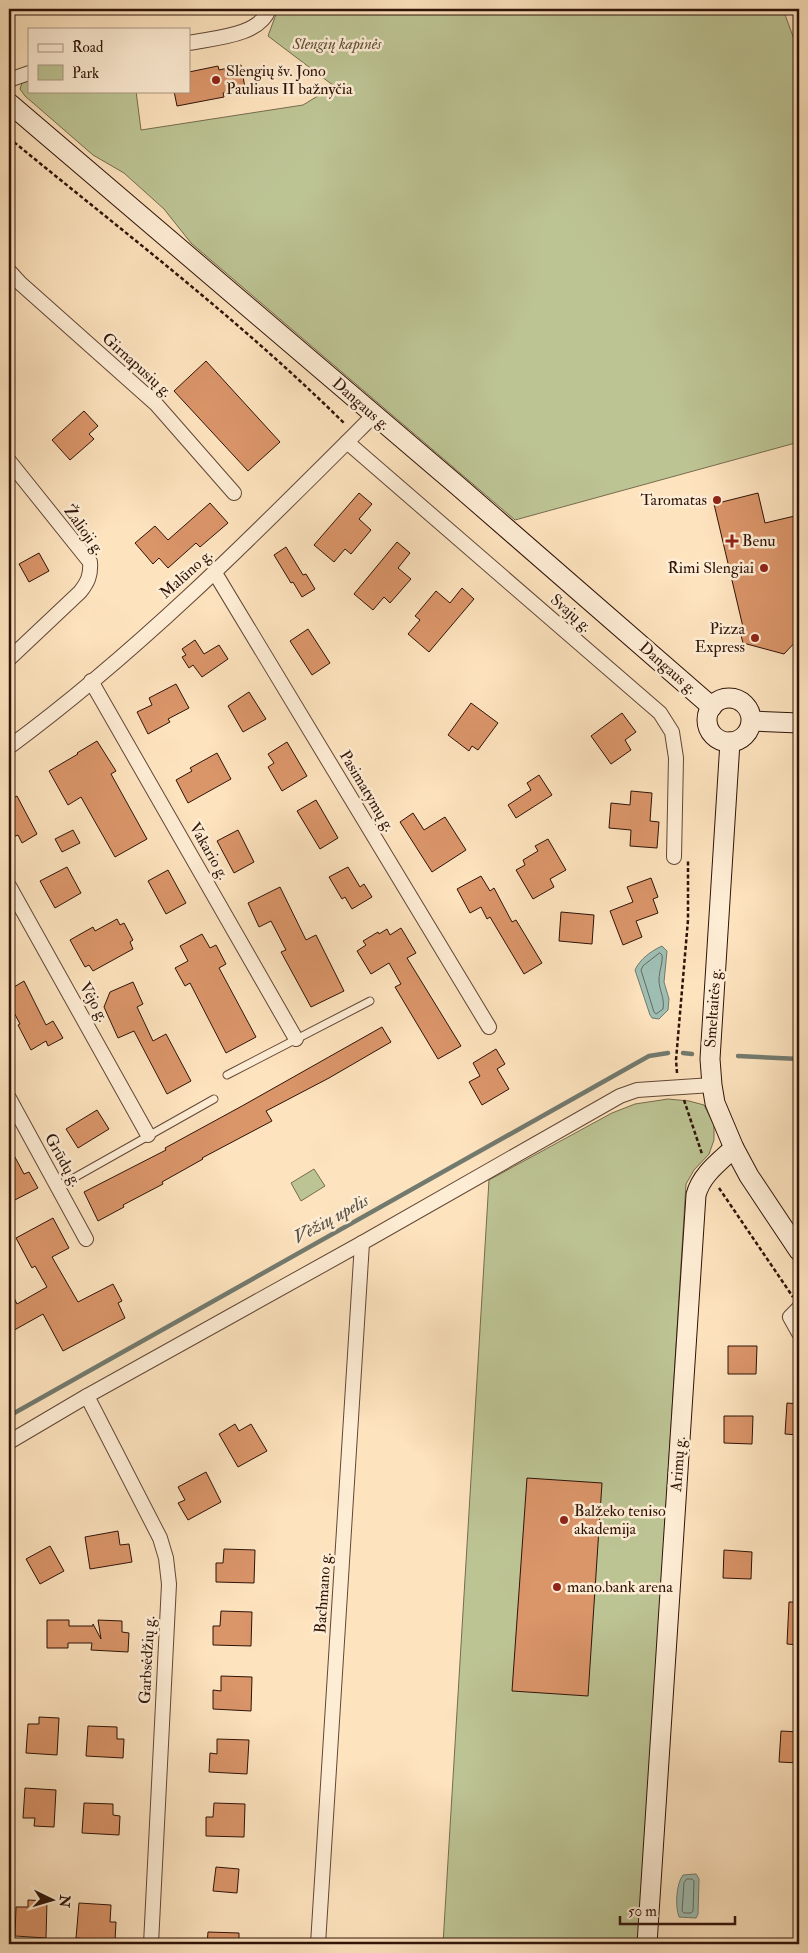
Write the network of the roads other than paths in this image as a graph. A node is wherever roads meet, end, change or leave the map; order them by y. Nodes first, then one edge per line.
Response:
1 (269, 9) edge
2 (190, 43) edge
3 (28, 73) edge
4 (9, 80) edge
5 (9, 103) edge
6 (9, 271) edge
7 (374, 414) junction
8 (351, 438) junction
9 (9, 461) edge
10 (234, 493) dead end
11 (215, 573) junction
12 (9, 659) edge
13 (91, 682) junction
14 (712, 707) junction
15 (752, 722) junction
16 (799, 723) edge
17 (730, 742) junction
18 (9, 747) edge
19 (674, 857) dead end
20 (9, 886) edge
21 (370, 1001) dead end
22 (489, 1027) dead end
23 (296, 1038) junction
24 (227, 1075) dead end
25 (712, 1085) junction
26 (9, 1098) edge
27 (214, 1100) dead end
28 (148, 1135) junction
29 (734, 1148) junction
30 (72, 1178) dead end
31 (86, 1240) dead end
32 (362, 1243) junction
33 (799, 1252) edge
34 (797, 1303) edge
35 (799, 1333) edge
36 (87, 1396) junction
37 (9, 1442) edge
38 (151, 1944) edge
39 (318, 1944) edge
40 (648, 1944) edge

1 - 2 street
3 - 4 street
5 - 7 main road, Dangaus g.
6 - 10 street, Girnapusių g.
7 - 8 street, Malūno g.
7 - 14 main road, Dangaus g.
8 - 11 street, Malūno g.
8 - 19 street, Svajų g.
9 - 12 street, Žalioji g.
11 - 13 street, Malūno g.
11 - 22 street, Pasimatymų g.
13 - 18 street, Malūno g.
13 - 23 street, Vakario g.
14 - 15 main road
14 - 17 main road
15 - 16 main road
15 - 17 main road
17 - 25 main road, Smeltaitės g.
20 - 28 street, Vėjo g.
21 - 23 lane
23 - 24 lane
25 - 29 main road, Smeltaitės g.
25 - 32 street
26 - 31 street, Grūdų g.
27 - 28 lane
28 - 30 lane
29 - 33 main road, Smeltaitės g.
29 - 40 main road, Arimų g.
32 - 36 street
32 - 39 street, Bachmano g.
34 - 35 street
36 - 37 street
36 - 38 street, Garbsėdžių g.

